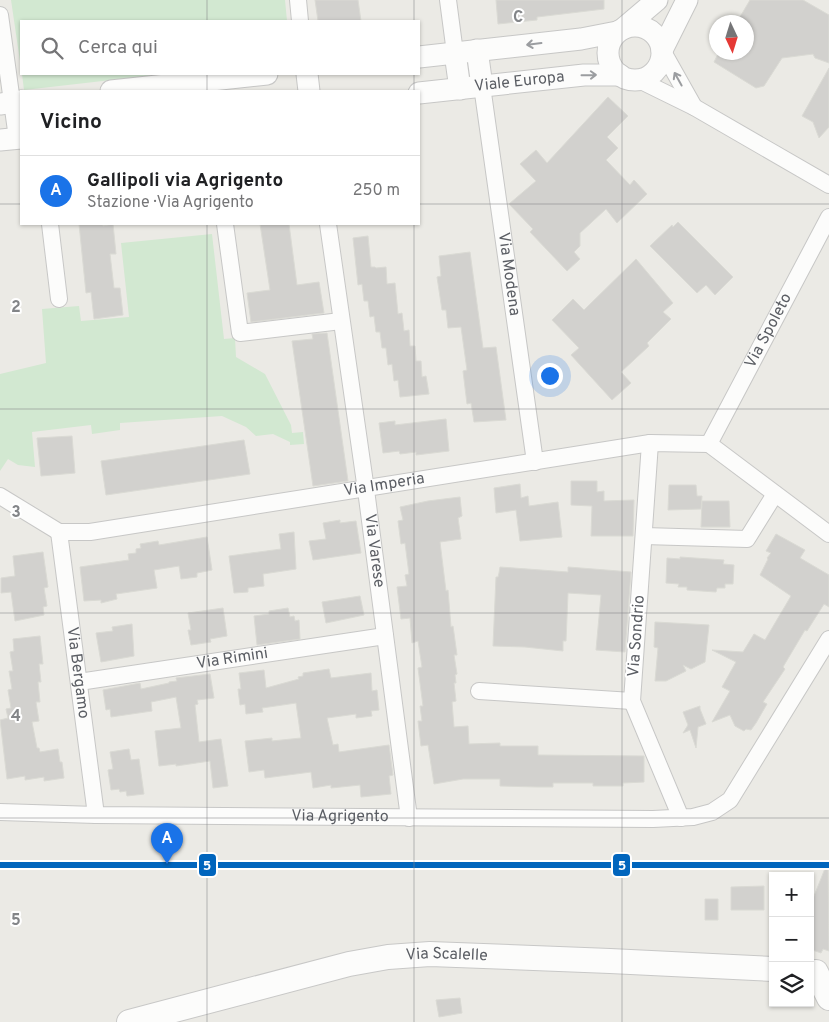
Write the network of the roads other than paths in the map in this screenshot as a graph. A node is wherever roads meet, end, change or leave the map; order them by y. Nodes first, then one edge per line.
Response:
1 (298, 0) edge
2 (448, 0) edge
3 (658, 0) edge
4 (687, 0) edge
5 (0, 15) edge
6 (300, 20) edge
7 (621, 30) junction
8 (477, 50) junction
9 (662, 50) junction
10 (455, 53) junction
11 (420, 57) edge
12 (258, 75) edge
13 (307, 75) edge
14 (629, 77) junction
15 (482, 86) junction
16 (460, 89) junction
17 (120, 90) edge
18 (309, 90) edge
19 (420, 93) edge
20 (11, 103) edge
21 (694, 107) junction
22 (13, 139) edge
23 (829, 185) edge
24 (829, 217) edge
25 (50, 225) edge
26 (225, 225) edge
27 (328, 225) edge
28 (59, 299) dead end
29 (342, 321) junction
30 (650, 444) junction
31 (709, 444) junction
32 (535, 462) junction
33 (366, 490) junction
34 (775, 494) junction
35 (0, 496) edge
36 (59, 532) junction
37 (829, 534) edge
38 (644, 536) junction
39 (385, 636) junction
40 (829, 639) edge
41 (79, 682) junction
42 (479, 691) dead end
43 (632, 702) junction
44 (0, 812) edge
45 (96, 815) junction
46 (409, 818) junction
47 (681, 818) junction
48 (769, 969) edge
49 (818, 971) edge
50 (829, 998) edge
51 (129, 1022) edge

1 - 6 street
2 - 10 street
3 - 7 street
4 - 9 street
5 - 20 street
7 -> 8 street
7 - 9 street
7 - 14 street
8 - 10 street
8 - 15 street
9 - 14 street
21 -> 9 street
10 - 11 street
10 - 16 street
12 - 17 street
13 - 18 street
15 -> 14 street, Viale Europa
14 - 21 street
15 - 16 street, Viale Europa
15 - 32 street, Via Modena
16 - 19 street, Viale Europa
20 - 22 street
21 - 23 street
24 - 31 street, Via Spoleto
25 - 28 street
26 - 29 street
27 - 29 street, Via Varese
29 - 33 street, Via Varese
30 - 31 street, Via Imperia
30 - 32 street, Via Imperia
30 - 38 street, Via Sondrio
31 - 34 street
32 - 33 street, Via Imperia
33 - 36 street, Via Imperia
33 - 39 street, Via Varese
34 - 37 street
34 - 38 street
35 - 36 street
36 - 41 street, Via Bergamo
38 - 43 street, Via Sondrio
39 - 41 street, Via Rimini
39 - 46 street, Via Varese
40 - 47 street, Via Agrigento
41 - 45 street, Via Bergamo
42 - 43 street
43 - 47 street, Via Sondrio
44 - 45 street, Via Agrigento
45 - 46 street, Via Agrigento
46 - 47 street, Via Agrigento
48 - 51 main road, Via Scalelle
49 - 50 main road

